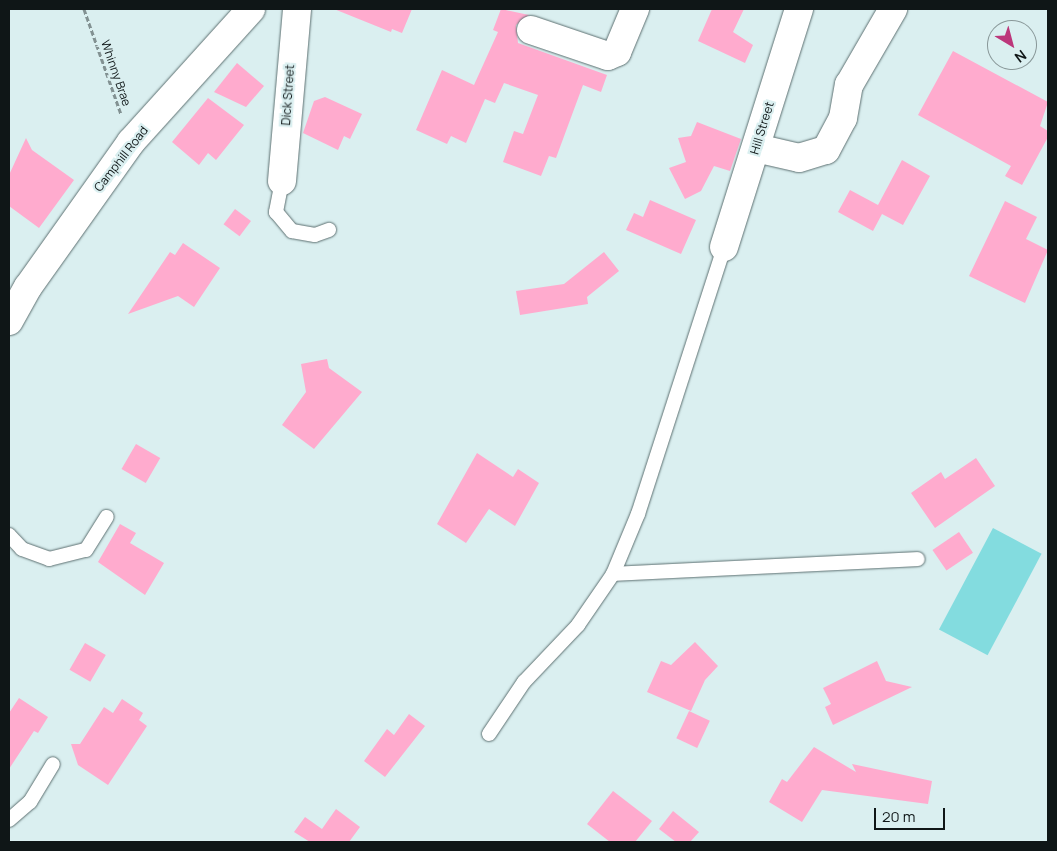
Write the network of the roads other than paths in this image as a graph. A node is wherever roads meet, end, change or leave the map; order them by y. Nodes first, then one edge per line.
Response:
1 (251, 9) edge
2 (297, 9) edge
3 (635, 9) edge
4 (893, 9) edge
5 (795, 10) edge
6 (531, 30) dead end
7 (756, 148) junction
8 (282, 181) joint
9 (329, 230) dead end
10 (724, 247) joint
11 (9, 322) edge
12 (107, 518) dead end
13 (9, 535) edge
14 (918, 560) dead end
15 (613, 574) junction
16 (489, 734) dead end
17 (53, 764) dead end
18 (9, 820) edge

1 - 11 street, Camphill Road
2 - 8 street, Dick Street
3 - 6 street
4 - 7 street
5 - 7 street, Hill Street
7 - 10 street, Hill Street
8 - 9 lane
10 - 15 lane
12 - 13 lane
14 - 15 lane
15 - 16 lane
17 - 18 lane

